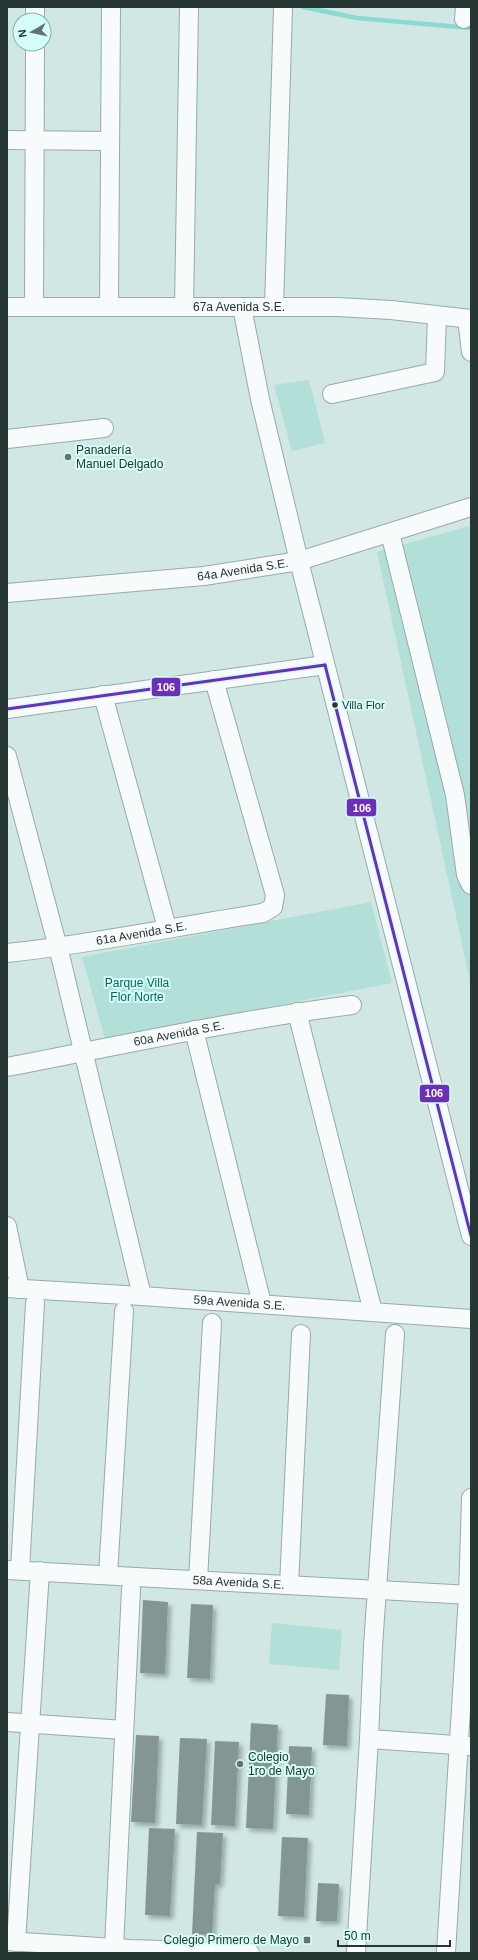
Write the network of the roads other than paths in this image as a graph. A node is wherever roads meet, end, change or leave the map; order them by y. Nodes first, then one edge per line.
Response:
1 (111, 7) edge
2 (189, 7) edge
3 (283, 7) edge
4 (35, 52) edge
5 (7, 140) edge
6 (35, 141) junction
7 (109, 141) junction
8 (7, 307) edge
9 (34, 307) junction
10 (109, 307) junction
11 (184, 307) junction
12 (242, 307) junction
13 (274, 307) junction
14 (437, 316) junction
15 (469, 319) edge
16 (471, 352) edge
17 (332, 394) dead end
18 (104, 428) dead end
19 (7, 439) edge
20 (471, 507) edge
21 (390, 533) junction
22 (299, 561) junction
23 (7, 593) edge
24 (325, 665) junction
25 (214, 680) junction
26 (103, 695) junction
27 (7, 709) edge
28 (7, 756) edge
29 (471, 885) edge
30 (167, 928) junction
31 (58, 948) junction
32 (7, 953) edge
33 (352, 1005) dead end
34 (297, 1012) junction
35 (194, 1030) junction
36 (84, 1052) junction
37 (7, 1067) edge
38 (7, 1226) edge
39 (471, 1236) edge
40 (14, 1288) edge
41 (142, 1296) junction
42 (35, 1303) dead end
43 (262, 1304) junction
44 (124, 1311) dead end
45 (373, 1312) junction
46 (471, 1319) edge
47 (212, 1323) dead end
48 (301, 1334) dead end
49 (395, 1334) dead end
50 (471, 1498) edge
51 (14, 1570) edge
52 (40, 1571) junction
53 (108, 1575) junction
54 (198, 1580) junction
55 (289, 1585) junction
56 (131, 1589) dead end
57 (378, 1591) junction
58 (469, 1595) edge
59 (7, 1722) edge
60 (29, 1724) junction
61 (124, 1730) junction
62 (369, 1739) junction
63 (465, 1745) edge
64 (11, 1942) edge
65 (114, 1948) junction
66 (82, 1950) edge
67 (179, 1951) edge
68 (250, 1953) edge
69 (356, 1953) edge
70 (446, 1953) edge

1 - 7 street
2 - 11 street
3 - 13 street
4 - 6 street
5 - 6 street
6 - 7 street
6 - 9 street
7 - 10 street
8 - 9 street, 67a Avenida S.E.
9 - 10 street, 67a Avenida S.E.
10 - 11 street, 67a Avenida S.E.
11 - 12 street, 67a Avenida S.E.
12 - 13 street, 67a Avenida S.E.
12 - 22 street
13 - 14 street, 67a Avenida S.E.
14 - 15 street, 67a Avenida S.E.
14 - 17 street
15 - 16 street
18 - 19 street
20 - 21 street, 64a Avenida S.E.
21 - 22 street, 64a Avenida S.E.
21 - 29 street
22 - 23 street, 64a Avenida S.E.
22 - 24 street
24 - 25 street
24 - 39 street
25 - 26 street
25 - 30 street, 61a Avenida S.E.
26 - 27 street
26 - 30 street
28 - 31 street
30 - 31 street, 61a Avenida S.E.
31 - 32 street, 61a Avenida S.E.
31 - 36 street
33 - 34 street, 60a Avenida S.E.
34 - 35 street, 60a Avenida S.E.
34 - 45 street
35 - 36 street, 60a Avenida S.E.
35 - 43 street
36 - 37 street, 60a Avenida S.E.
36 - 41 street
38 - 40 street
40 - 41 street, 59a Avenida S.E.
41 - 43 street, 59a Avenida S.E.
42 - 51 street
43 - 45 street, 59a Avenida S.E.
44 - 53 street
45 - 46 street, 59a Avenida S.E.
47 - 54 street
48 - 55 street
49 - 57 street
50 - 58 street
51 - 52 street, 58a Avenida S.E.
52 - 53 street, 58a Avenida S.E.
52 - 60 street
53 - 54 street, 58a Avenida S.E.
54 - 55 street, 58a Avenida S.E.
55 - 57 street, 58a Avenida S.E.
56 - 61 street
57 - 58 street, 58a Avenida S.E.
57 - 62 street
58 - 63 street
59 - 60 street
60 - 61 street
60 - 64 street
61 - 65 street
62 - 63 street
62 - 69 street
63 - 70 street
64 - 66 street
65 - 66 street
65 - 67 street
67 - 68 street

